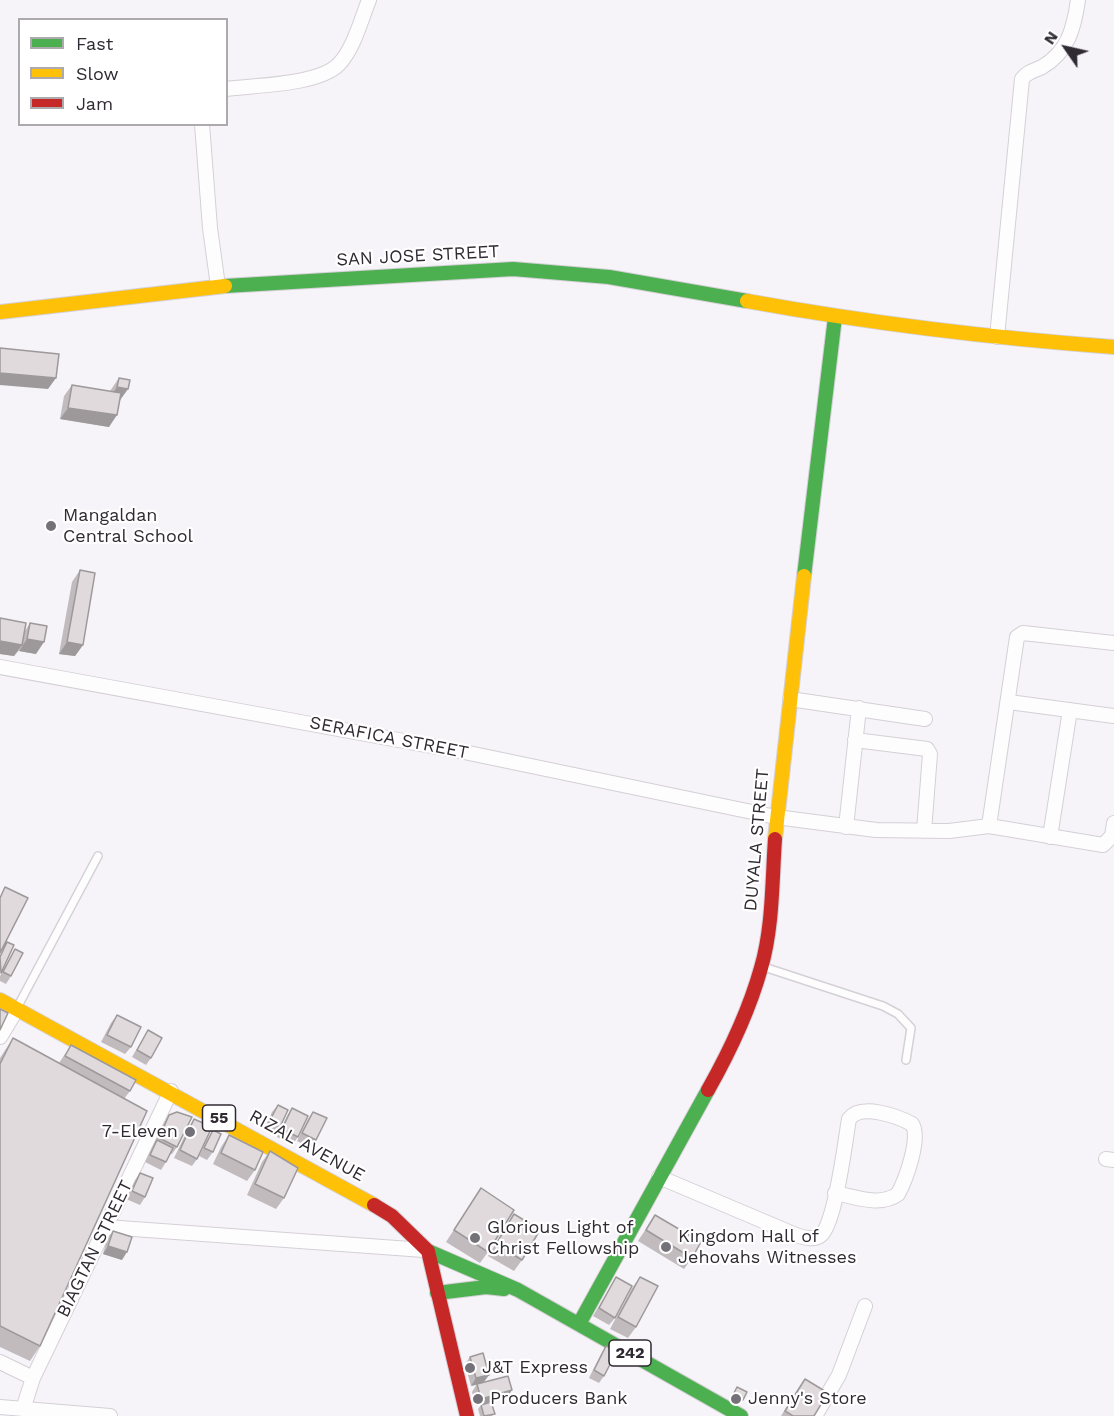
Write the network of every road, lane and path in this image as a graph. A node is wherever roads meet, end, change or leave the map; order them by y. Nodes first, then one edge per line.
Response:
1 (369, 0) edge
2 (1078, 0) edge
3 (228, 89) edge
4 (202, 126) edge
5 (218, 286) junction
6 (0, 312) edge
7 (835, 317) junction
8 (997, 337) junction
9 (1114, 347) edge
10 (1114, 643) edge
11 (0, 667) edge
12 (790, 699) junction
13 (1009, 702) junction
14 (859, 708) junction
15 (1070, 710) junction
16 (1114, 716) edge
17 (925, 719) dead end
18 (855, 740) junction
19 (776, 817) junction
20 (1114, 823) edge
21 (989, 826) junction
22 (846, 827) junction
23 (924, 831) junction
24 (1050, 837) junction
25 (98, 856) dead end
26 (762, 966) junction
27 (0, 1000) edge
28 (17, 1009) junction
29 (0, 1037) edge
30 (906, 1060) dead end
31 (171, 1091) junction
32 (659, 1177) junction
33 (835, 1193) junction
34 (106, 1227) junction
35 (429, 1251) junction
36 (519, 1290) junction
37 (437, 1293) junction
38 (865, 1306) dead end
39 (579, 1324) junction
40 (0, 1362) edge
41 (33, 1378) junction
42 (0, 1407) edge
43 (22, 1409) junction
44 (110, 1416) edge
45 (467, 1416) edge
46 (741, 1416) edge
47 (815, 1416) edge

1 - 3 street
2 - 8 street
4 - 5 street
5 - 6 main road, SAN JOSE STREET
5 - 7 main road, SAN JOSE STREET
7 - 8 main road, SAN JOSE STREET
7 - 12 main road, DUYALA STREET
8 - 9 main road, SAN JOSE STREET
10 - 13 street
11 - 19 street, SERAFICA STREET
12 - 14 street
12 - 19 main road, DUYALA STREET
13 - 15 street
13 - 21 street
14 - 17 street
14 - 18 street
15 - 16 street
15 - 24 street
18 - 22 street
18 - 23 street
19 - 22 street, SERAFICA STREET
19 - 26 main road, DUYALA STREET
20 - 24 street, SERAFICA STREET
21 - 23 street, SERAFICA STREET
21 - 24 street, SERAFICA STREET
22 - 23 street, SERAFICA STREET
25 - 28 lane
26 - 30 lane
26 - 32 main road, DUYALA STREET
27 - 28 main road, RIZAL AVENUE / 55
28 - 29 street
28 - 31 main road, RIZAL AVENUE / 55
31 - 34 street, BIAGTAN STREET
31 - 35 main road, RIZAL AVENUE / 55
32 - 33 street
32 - 39 main road, DUYALA STREET
33 - 33 street
34 - 35 street
34 - 41 street, BIAGTAN STREET
35 - 36 main road, 242
35 - 37 main road
36 - 37 main road, 242
36 - 39 main road, 242
37 - 45 main road
38 - 47 street
39 - 46 main road, 242
40 - 41 street
41 - 43 street, BIAGTAN STREET
42 - 43 street
43 - 44 street

